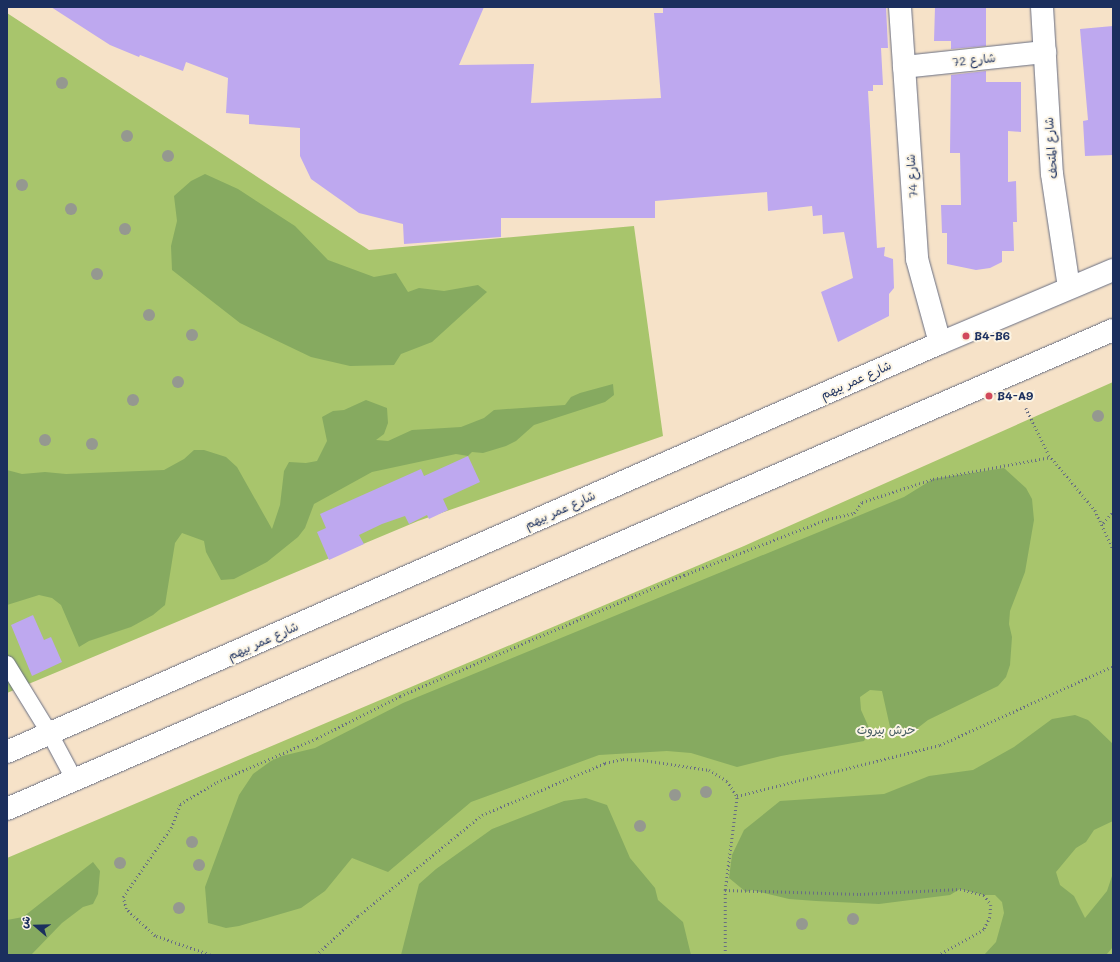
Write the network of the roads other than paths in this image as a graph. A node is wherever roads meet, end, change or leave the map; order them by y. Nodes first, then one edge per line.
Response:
1 (900, 7) edge
2 (1042, 7) edge
3 (1045, 52) junction
4 (904, 67) junction
5 (1113, 270) edge
6 (1069, 288) junction
7 (1113, 330) edge
8 (940, 343) junction
9 (7, 664) edge
10 (50, 734) junction
11 (7, 752) edge
12 (74, 779) junction
13 (9, 803) edge

1 - 4 main road, شارع 74
2 - 3 main road, شارع المتحف
3 - 4 main road, شارع 72
3 - 6 main road, شارع المتحف
4 - 8 main road, شارع 74
5 - 6 main road, شارع عمر بيهم
6 - 8 main road, شارع عمر بيهم
7 - 12 main road
8 - 10 main road, شارع عمر بيهم
9 - 10 lane
10 - 11 main road, شارع عمر بيهم
10 - 12 lane
12 - 13 main road

